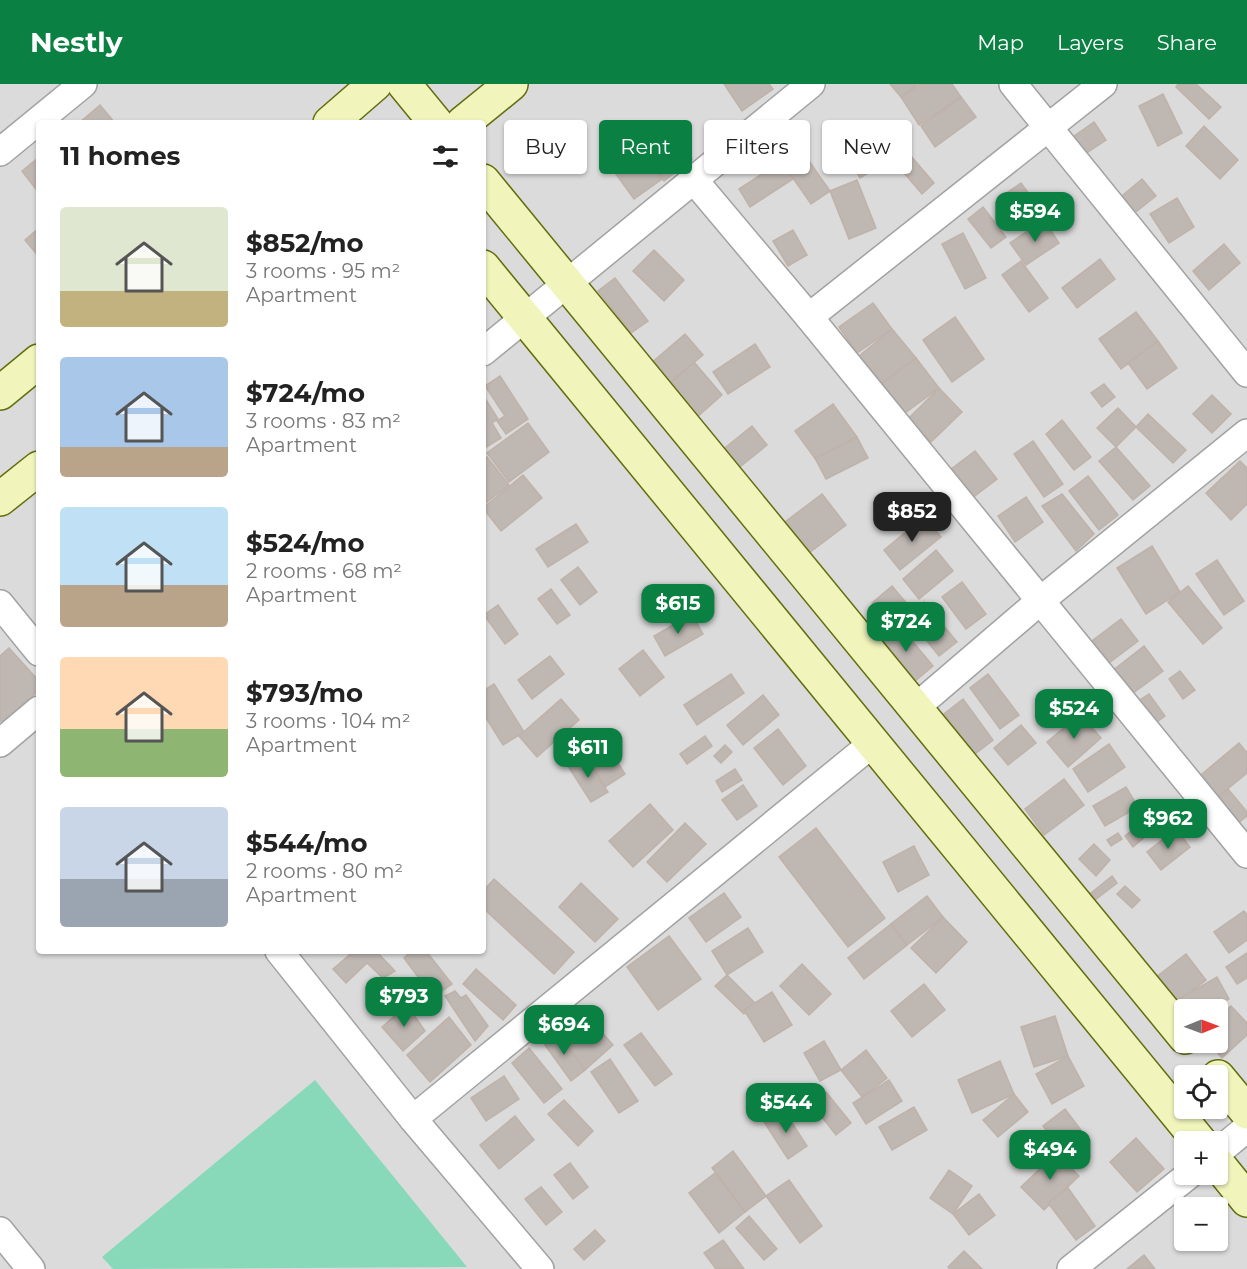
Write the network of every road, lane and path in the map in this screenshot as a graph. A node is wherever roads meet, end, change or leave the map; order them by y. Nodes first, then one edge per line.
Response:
1 (83, 84) edge
2 (375, 84) edge
3 (404, 84) edge
4 (511, 84) edge
5 (811, 84) edge
6 (1013, 84) edge
7 (1103, 84) edge
8 (345, 109) edge
9 (39, 120) edge
10 (434, 120) edge
11 (467, 120) edge
12 (36, 123) edge
13 (1049, 128) junction
14 (0, 152) edge
15 (693, 179) junction
16 (486, 185) edge
17 (486, 271) edge
18 (568, 284) junction
19 (809, 317) junction
20 (525, 318) junction
21 (486, 350) edge
22 (36, 363) edge
23 (1247, 373) edge
24 (0, 393) edge
25 (1247, 433) edge
26 (36, 470) edge
27 (0, 500) edge
28 (1040, 601) junction
29 (0, 604) edge
30 (36, 648) edge
31 (915, 708) junction
32 (36, 713) edge
33 (0, 743) edge
34 (873, 743) junction
35 (1247, 854) edge
36 (281, 954) edge
37 (1174, 1024) edge
38 (1199, 1053) edge
39 (1208, 1065) edge
40 (1228, 1089) edge
41 (1247, 1112) edge
42 (413, 1119) junction
43 (1247, 1128) edge
44 (1191, 1131) edge
45 (1228, 1144) edge
46 (1228, 1176) edge
47 (1176, 1185) edge
48 (1247, 1200) edge
49 (0, 1231) edge
50 (31, 1269) edge
51 (540, 1269) edge
52 (1071, 1269) edge

1 - 9 street
2 - 8 main road
3 - 10 main road
4 - 11 main road
5 - 15 street
6 - 13 street
7 - 13 street
12 - 14 street
13 - 19 street
13 - 23 street
15 - 18 street
15 - 19 street
16 - 18 main road
17 - 20 main road
18 - 20 street
18 - 31 main road
19 - 28 street
20 - 21 street
20 - 34 main road
22 - 24 main road
25 - 28 street
26 - 27 main road
28 - 31 street
28 - 35 street
29 - 30 street
31 - 37 main road
32 - 33 street
34 - 42 street
34 - 44 main road
36 - 42 street
38 - 39 main road
40 - 41 main road
42 - 51 street
43 - 45 street
46 - 48 main road
47 - 52 street
49 - 50 street

